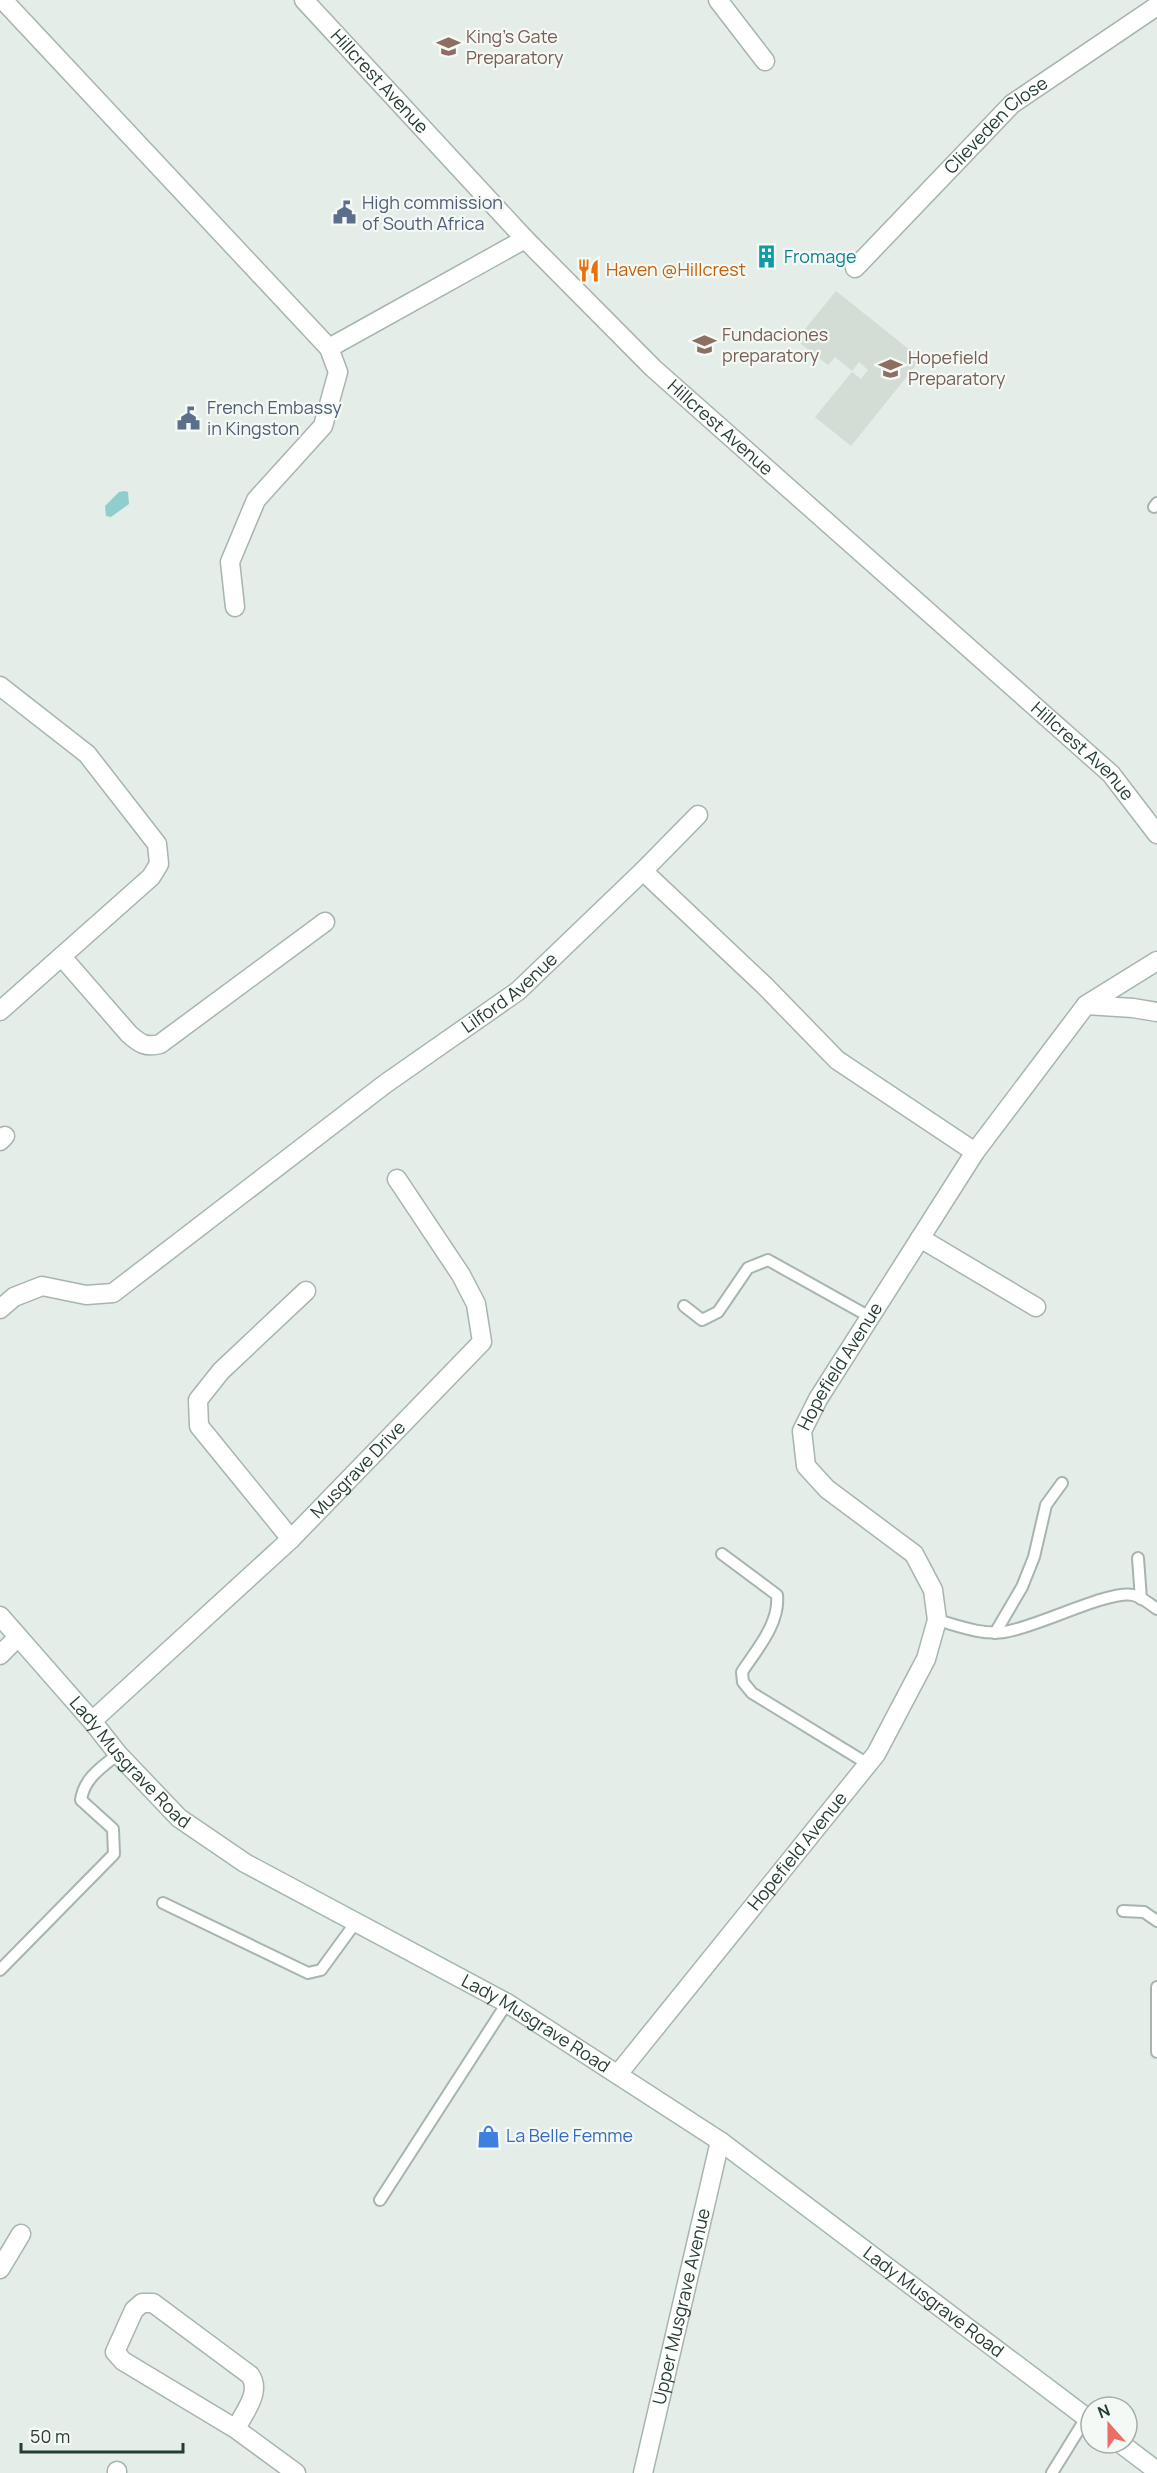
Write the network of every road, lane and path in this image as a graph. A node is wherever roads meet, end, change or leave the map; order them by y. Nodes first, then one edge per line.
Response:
1 (3, 0) edge
2 (304, 0) edge
3 (718, 0) edge
4 (1157, 6) edge
5 (765, 61) dead end
6 (525, 239) junction
7 (855, 268) dead end
8 (329, 348) junction
9 (235, 607) dead end
10 (0, 686) edge
11 (698, 816) dead end
12 (1157, 834) edge
13 (643, 871) junction
14 (325, 922) dead end
15 (62, 957) junction
16 (1157, 961) edge
17 (1086, 1005) junction
18 (0, 1011) edge
19 (1157, 1012) edge
20 (975, 1152) junction
21 (397, 1179) dead end
22 (920, 1238) junction
23 (306, 1291) dead end
24 (684, 1306) dead end
25 (1036, 1307) dead end
26 (0, 1309) edge
27 (870, 1317) junction
28 (1062, 1483) dead end
29 (291, 1539) junction
30 (722, 1554) dead end
31 (1138, 1558) dead end
32 (1141, 1599) junction
33 (1157, 1609) edge
34 (0, 1616) edge
35 (937, 1620) junction
36 (994, 1633) junction
37 (18, 1637) junction
38 (0, 1655) edge
39 (92, 1721) junction
40 (118, 1754) junction
41 (868, 1764) junction
42 (163, 1903) dead end
43 (1123, 1911) dead end
44 (1157, 1921) edge
45 (356, 1922) junction
46 (0, 1970) edge
47 (1157, 1987) edge
48 (507, 2003) junction
49 (1157, 2052) edge
50 (618, 2074) junction
51 (720, 2141) junction
52 (380, 2200) dead end
53 (21, 2234) dead end
54 (0, 2269) edge
55 (1079, 2411) edge
56 (236, 2429) junction
57 (1079, 2434) edge
58 (1136, 2455) edge
59 (648, 2471) edge
60 (1157, 2471) edge
61 (296, 2473) edge
62 (1052, 2473) edge

1 - 8 street
2 - 6 street, Hillcrest Avenue
3 - 5 street
4 - 7 street, Clieveden Close
6 - 8 street
6 - 12 street, Hillcrest Avenue
8 - 9 street
10 - 15 street
11 - 13 street, Lilford Avenue
13 - 20 street
13 - 26 street, Lilford Avenue
14 - 15 street
15 - 18 street
16 - 17 street, Hopefield Avenue
17 - 19 street
17 - 20 street, Hopefield Avenue
20 - 22 street, Hopefield Avenue
21 - 29 street, Musgrave Drive
22 - 25 street
22 - 27 street, Hopefield Avenue
23 - 29 street
24 - 27 lane
27 - 35 street, Hopefield Avenue
28 - 36 lane
29 - 39 street, Musgrave Drive
30 - 41 lane
31 - 32 lane
32 - 33 lane
32 - 36 lane
34 - 37 street, Lady Musgrave Road
35 - 36 lane
35 - 41 street, Hopefield Avenue
37 - 38 street
37 - 39 street, Lady Musgrave Road
39 - 40 street, Lady Musgrave Road
40 - 45 street, Lady Musgrave Road
40 - 46 lane
41 - 50 street, Hopefield Avenue
42 - 45 lane
43 - 44 lane
45 - 48 street, Lady Musgrave Road
47 - 49 lane
48 - 50 street, Lady Musgrave Road
48 - 52 lane
50 - 51 street, Lady Musgrave Road
51 - 55 street, Lady Musgrave Road
51 - 59 street, Upper Musgrave Avenue
53 - 54 street
56 - 56 street
56 - 61 street
57 - 62 lane
58 - 60 street

